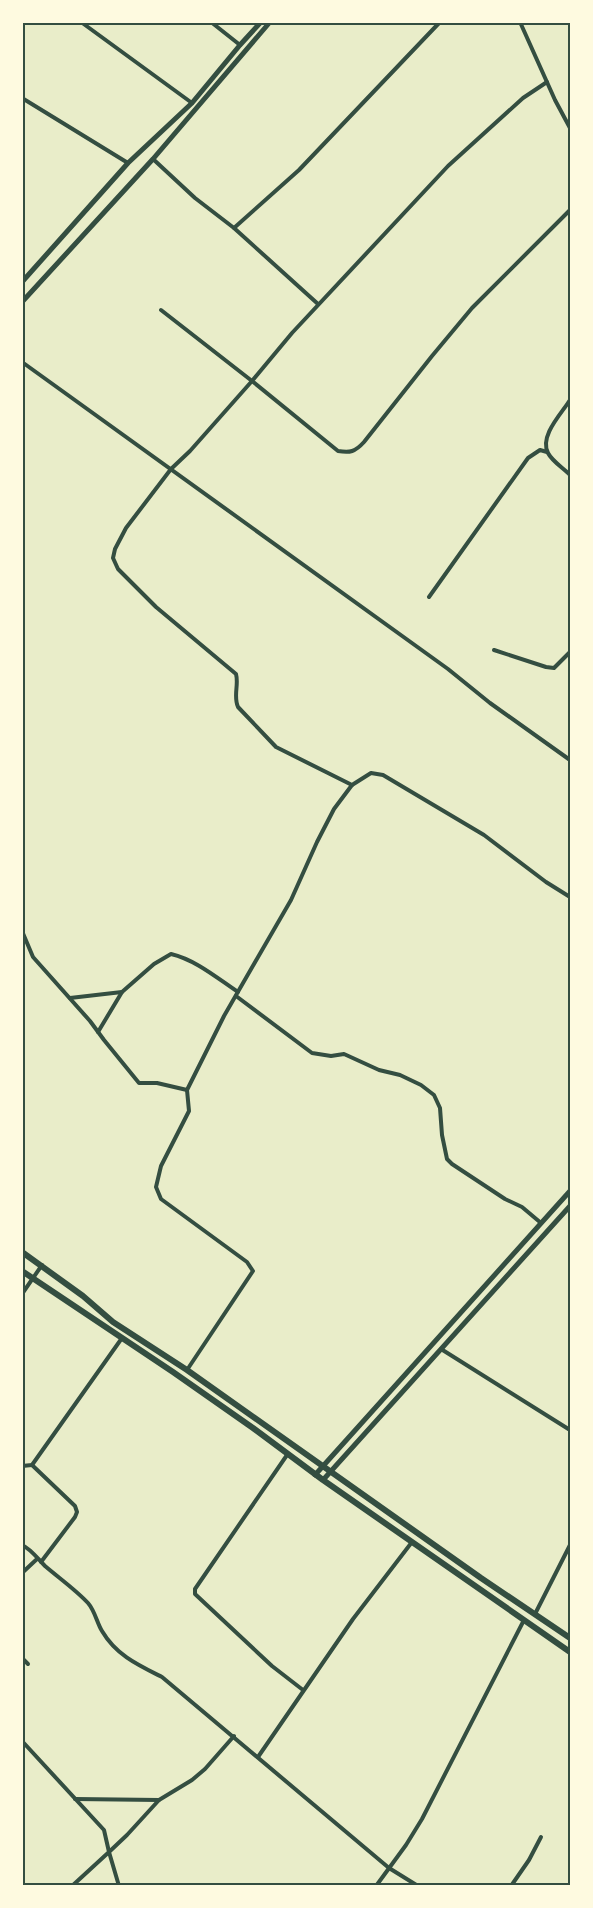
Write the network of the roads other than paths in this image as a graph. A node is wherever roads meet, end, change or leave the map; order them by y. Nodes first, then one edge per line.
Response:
1 (81, 22) edge
2 (210, 22) edge
3 (261, 22) edge
4 (270, 22) edge
5 (440, 22) edge
6 (520, 22) edge
7 (256, 28) junction
8 (261, 33) junction
9 (240, 45) junction
10 (547, 82) junction
11 (22, 98) edge
12 (192, 103) junction
13 (570, 128) edge
14 (153, 159) junction
15 (128, 163) junction
16 (570, 210) edge
17 (234, 228) junction
18 (22, 282) edge
19 (22, 302) edge
20 (318, 304) junction
21 (161, 310) dead end
22 (22, 362) edge
23 (252, 380) junction
24 (570, 400) edge
25 (547, 452) junction
26 (170, 469) junction
27 (570, 475) edge
28 (429, 596) dead end
29 (494, 650) dead end
30 (570, 652) edge
31 (570, 760) edge
32 (352, 784) junction
33 (570, 897) edge
34 (22, 931) edge
35 (122, 992) junction
36 (237, 994) junction
37 (70, 998) junction
38 (98, 1032) junction
39 (187, 1090) junction
40 (570, 1191) edge
41 (570, 1206) edge
42 (541, 1223) junction
43 (22, 1252) edge
44 (42, 1266) junction
45 (22, 1272) edge
46 (33, 1279) junction
47 (22, 1294) edge
48 (122, 1338) junction
49 (441, 1349) junction
50 (187, 1370) junction
51 (570, 1430) edge
52 (288, 1454) junction
53 (32, 1465) junction
54 (22, 1466) edge
55 (322, 1466) junction
56 (331, 1472) junction
57 (316, 1475) junction
58 (323, 1480) junction
59 (412, 1542) junction
60 (22, 1545) edge
61 (570, 1545) edge
62 (39, 1561) junction
63 (22, 1572) edge
64 (535, 1614) junction
65 (524, 1620) junction
66 (570, 1638) edge
67 (570, 1652) edge
68 (22, 1658) edge
69 (28, 1664) dead end
70 (303, 1690) junction
71 (234, 1736) junction
72 (22, 1741) edge
73 (258, 1757) junction
74 (75, 1799) junction
75 (159, 1800) junction
76 (541, 1837) dead end
77 (109, 1852) junction
78 (389, 1868) junction
79 (72, 1886) edge
80 (119, 1886) edge
81 (376, 1886) edge
82 (418, 1886) edge
83 (511, 1886) edge

1 - 12 street
2 - 9 street
3 - 7 street
4 - 8 street
5 - 17 street
6 - 10 street
7 - 8 street
7 - 9 street
8 - 14 street
9 - 12 street
10 - 13 street
10 - 20 street
11 - 15 street
12 - 15 street
14 - 17 street
14 - 19 street
15 - 18 street
16 - 23 street
17 - 20 street
20 - 23 street
21 - 23 street
22 - 26 street
23 - 26 street
24 - 25 street
25 - 27 street
25 - 28 street
26 - 31 street
26 - 32 street
29 - 30 street
32 - 33 street
32 - 36 street
34 - 37 street
35 - 36 street
35 - 37 street
35 - 38 street
36 - 39 street
36 - 42 street
37 - 38 street
38 - 39 street
39 - 50 street
40 - 42 street
41 - 49 street
42 - 55 street
43 - 44 highway
44 - 46 street
44 - 50 highway
45 - 46 highway
46 - 47 street
46 - 48 highway
48 - 52 highway
48 - 53 street
49 - 51 street
49 - 56 street
50 - 55 highway
52 - 57 highway
52 - 70 street
53 - 54 street
53 - 62 street
55 - 56 highway
55 - 57 street
56 - 58 street
56 - 64 highway
57 - 58 highway
58 - 59 highway
59 - 65 highway
59 - 70 street
60 - 62 street
61 - 64 street
62 - 63 street
62 - 71 street
64 - 66 highway
65 - 67 highway
65 - 78 street
68 - 69 street
70 - 73 street
71 - 73 street
71 - 75 street
72 - 74 street
73 - 78 street
74 - 75 street
74 - 77 street
75 - 77 street
76 - 83 street
77 - 79 street
77 - 80 street
78 - 81 street
78 - 82 street

